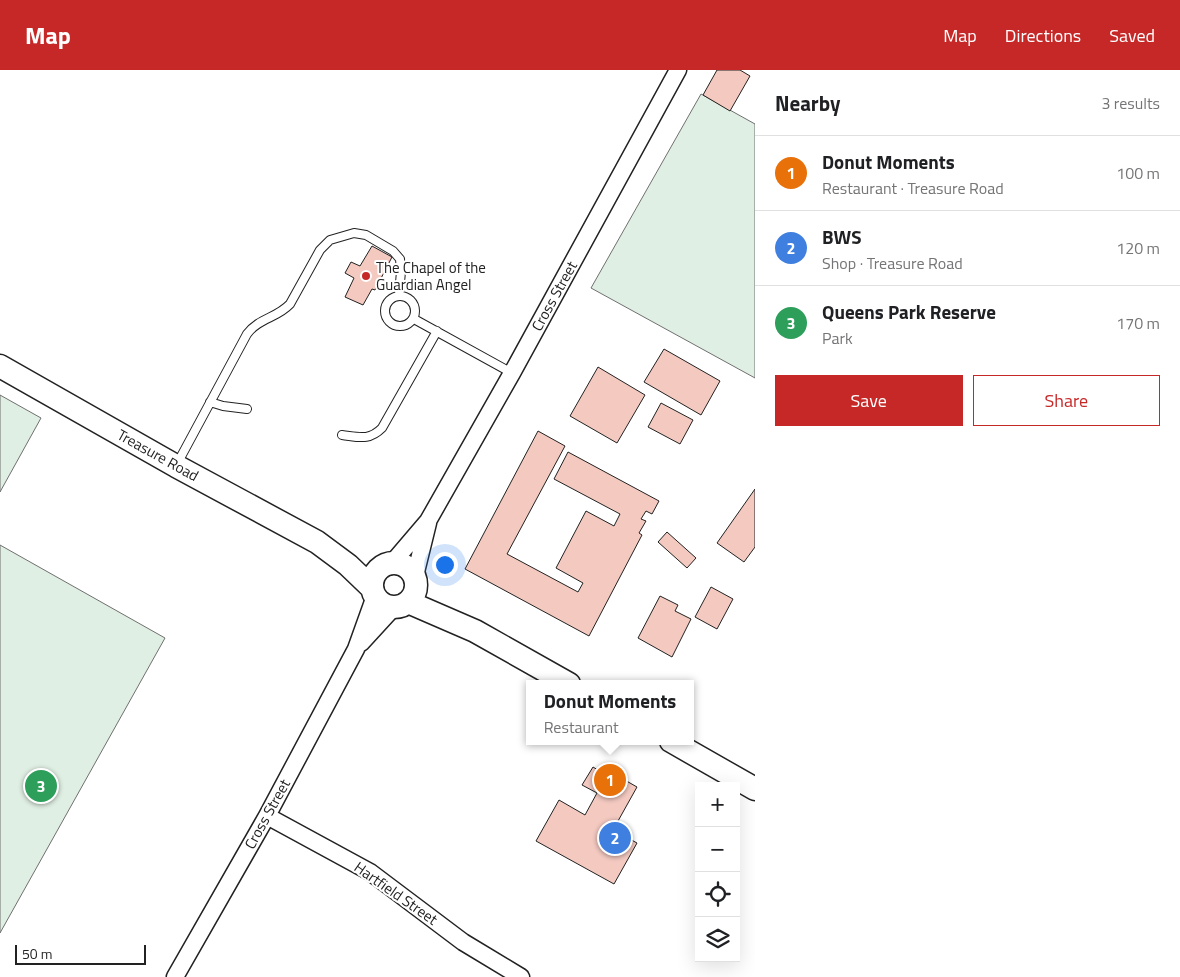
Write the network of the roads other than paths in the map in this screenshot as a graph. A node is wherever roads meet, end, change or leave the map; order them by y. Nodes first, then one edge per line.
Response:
1 (678, 70) edge
2 (399, 295) junction
3 (414, 319) junction
4 (436, 331) junction
5 (0, 366) edge
6 (512, 373) junction
7 (210, 402) junction
8 (247, 409) dead end
9 (342, 435) dead end
10 (176, 466) junction
11 (428, 521) junction
12 (317, 542) junction
13 (389, 563) junction
14 (374, 592) junction
15 (408, 592) junction
16 (356, 649) junction
17 (562, 680) edge
18 (678, 745) edge
19 (755, 789) edge
20 (267, 816) junction
21 (175, 977) edge
22 (521, 977) edge

1 - 6 street, Cross Street
2 - 3 lane
2 - 3 lane
2 - 7 lane
3 - 4 lane
4 - 6 lane
4 - 9 lane
5 - 10 street, Treasure Road
6 - 11 street, Cross Street
7 - 8 lane
7 - 10 lane
10 - 12 street, Treasure Road
11 - 13 street, Cross Street
11 - 15 street, Cross Street
12 - 13 street, Treasure Road
12 - 14 street, Treasure Road
13 - 14 street
13 - 15 street
14 - 15 street
14 - 16 street, Cross Street
15 - 16 street, Cross Street
15 - 17 street
16 - 20 street, Cross Street
18 - 19 street
20 - 21 street, Cross Street
20 - 22 street, Hartfield Street

